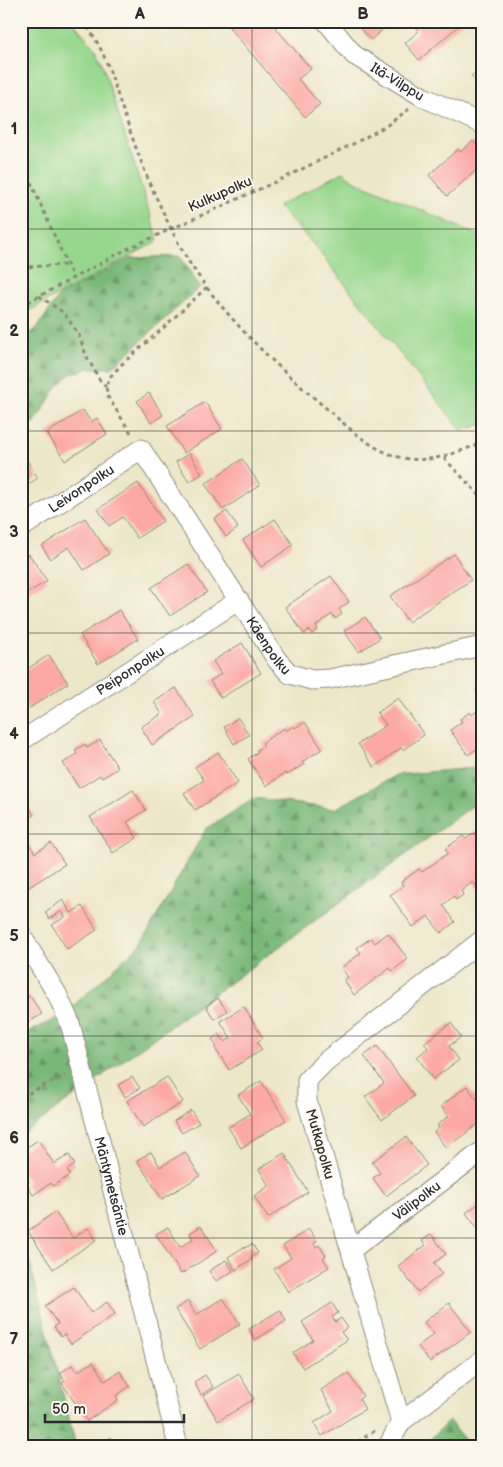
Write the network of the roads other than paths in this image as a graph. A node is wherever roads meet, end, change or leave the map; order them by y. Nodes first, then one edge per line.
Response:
1 (326, 21) edge
2 (482, 124) edge
3 (141, 449) joint
4 (21, 528) edge
5 (239, 600) junction
6 (482, 646) edge
7 (21, 741) edge
8 (21, 935) edge
9 (482, 940) edge
10 (482, 1151) edge
11 (351, 1250) junction
12 (482, 1360) edge
13 (401, 1422) junction
14 (178, 1446) edge
15 (388, 1446) edge

1 - 2 street, Itä-Vilppu
3 - 4 street, Leivonpolku
3 - 5 street, Käenpolku
5 - 6 street, Käenpolku
5 - 7 street, Peiponpolku
8 - 14 street, Mäntymetsäntie
9 - 11 street, Mutkapolku
10 - 11 street, Välipolku
11 - 13 street, Mutkapolku
12 - 13 street
13 - 15 street

